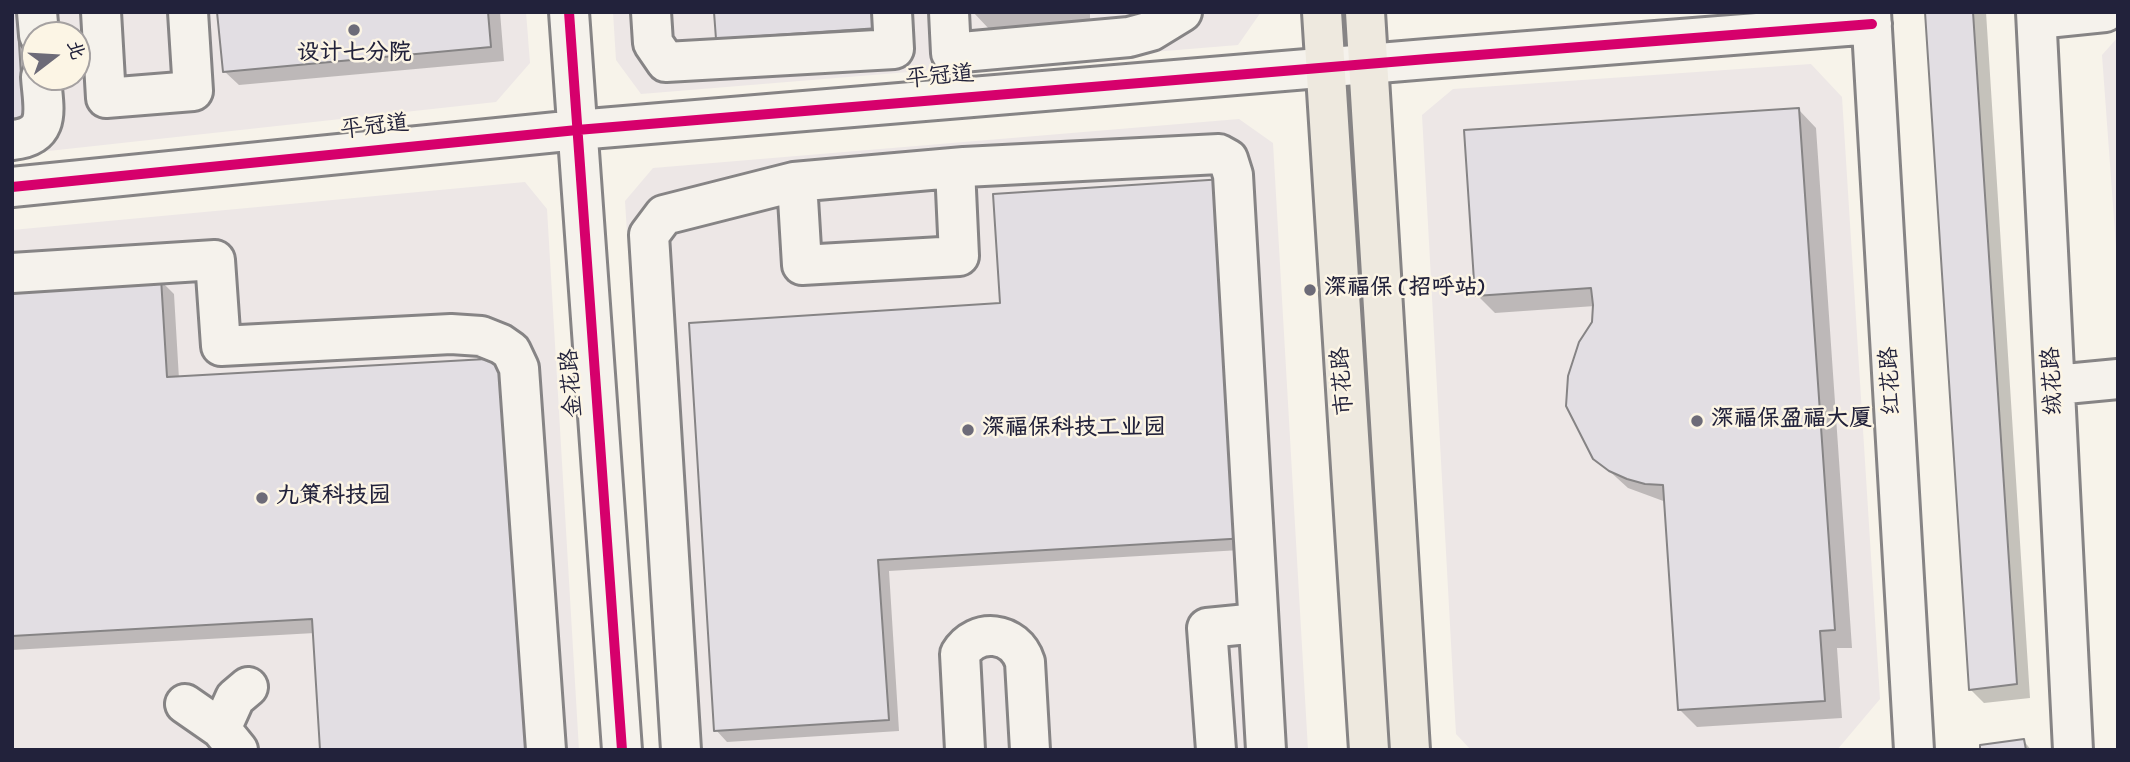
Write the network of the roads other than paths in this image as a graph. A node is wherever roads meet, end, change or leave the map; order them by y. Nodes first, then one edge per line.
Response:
1 (101, 12) edge
2 (188, 12) edge
3 (569, 12) edge
4 (651, 12) edge
5 (892, 12) edge
6 (949, 12) edge
7 (1182, 12) edge
8 (1322, 12) edge
9 (1365, 12) edge
10 (2105, 12) edge
11 (2037, 16) edge
12 (1872, 18) edge
13 (1141, 23) edge
14 (1367, 64) junction
15 (1325, 68) junction
16 (42, 91) edge
17 (577, 130) junction
18 (12, 140) edge
19 (955, 168) junction
20 (797, 182) junction
21 (12, 187) edge
22 (12, 273) edge
23 (2118, 379) edge
24 (2055, 384) junction
25 (1258, 623) junction
26 (248, 687) dead end
27 (185, 704) dead end
28 (230, 739) edge
29 (546, 750) edge
30 (622, 750) edge
31 (681, 750) edge
32 (965, 750) edge
33 (1030, 750) edge
34 (1216, 750) edge
35 (1266, 750) edge
36 (1369, 750) edge
37 (1409, 750) edge
38 (1914, 750) edge
39 (2073, 750) edge

1 - 2 street
3 - 17 street, 金花路
4 - 5 street
6 - 13 street
7 - 13 street
8 - 15 main road, 市花路
9 - 14 main road, 市花路
10 - 11 street
11 - 24 street, 绒花路
12 - 14 street, 平冠道
12 - 38 street, 红花路
14 - 15 street, 平冠道
14 - 37 main road, 市花路
15 - 17 street, 平冠道
15 - 36 main road, 市花路
16 - 18 street
17 - 21 street, 平冠道
17 - 30 street, 金花路
19 - 20 street
19 - 20 street
19 - 25 street
20 - 31 street
22 - 29 street
23 - 24 street
24 - 39 street, 绒花路
25 - 34 street
25 - 35 street
26 - 28 street
27 - 28 street
32 - 33 street

